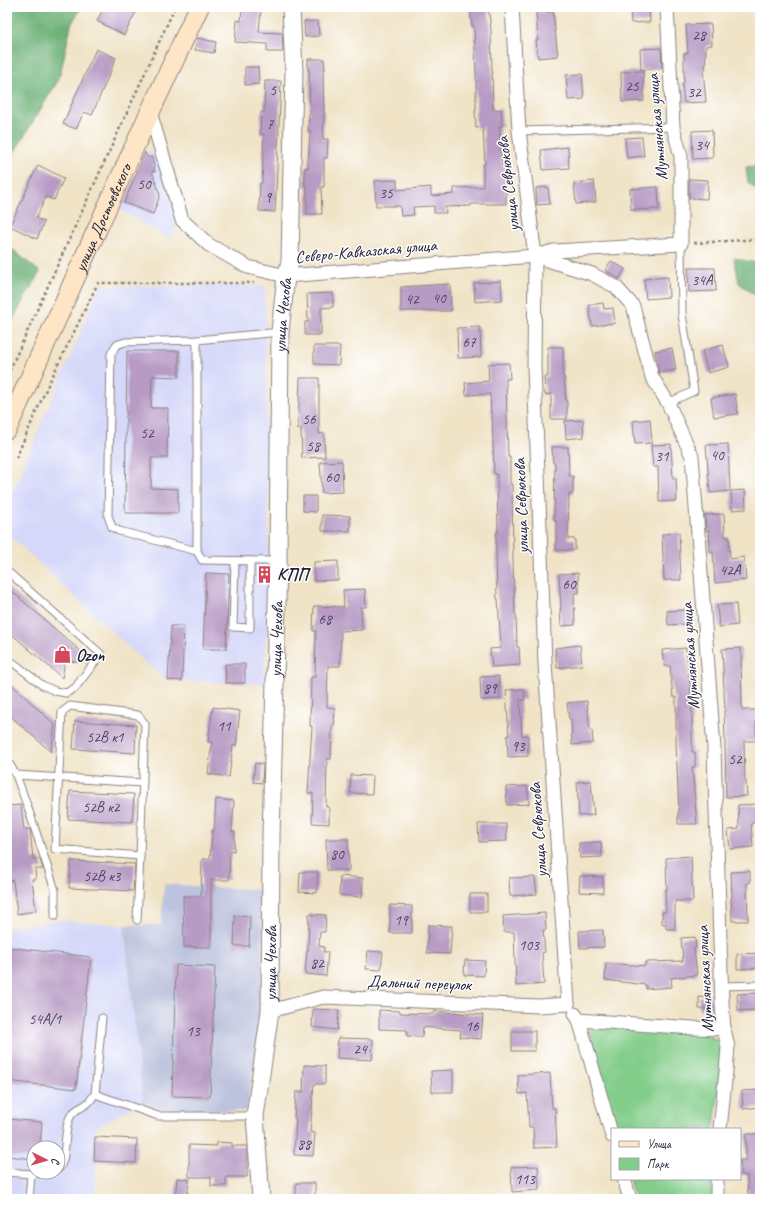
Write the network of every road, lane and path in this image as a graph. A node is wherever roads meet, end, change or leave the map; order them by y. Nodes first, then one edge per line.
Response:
1 (175, 7) edge
2 (199, 7) edge
3 (291, 7) edge
4 (512, 7) edge
5 (667, 7) edge
6 (150, 112) junction
7 (673, 127) junction
8 (519, 131) junction
9 (760, 239) edge
10 (681, 244) junction
11 (535, 256) junction
12 (286, 276) junction
13 (259, 283) dead end
14 (280, 332) junction
15 (197, 340) junction
16 (7, 376) edge
17 (668, 403) junction
18 (7, 429) edge
19 (16, 458) dead end
20 (197, 550) junction
21 (250, 560) junction
22 (234, 561) junction
23 (278, 563) junction
24 (7, 571) edge
25 (7, 658) edge
26 (7, 760) edge
27 (16, 775) junction
28 (58, 778) junction
29 (143, 783) junction
30 (140, 856) junction
31 (55, 916) dead end
32 (137, 920) dead end
33 (760, 985) edge
34 (722, 986) junction
35 (568, 1004) junction
36 (270, 1011) junction
37 (102, 1018) dead end
38 (579, 1020) junction
39 (724, 1028) junction
40 (95, 1094) junction
41 (255, 1116) junction
42 (720, 1128) edge
43 (611, 1132) edge
44 (65, 1140) edge
45 (7, 1172) edge
46 (26, 1174) edge
47 (31, 1180) edge
48 (624, 1180) edge
49 (717, 1180) edge
50 (29, 1199) edge
51 (261, 1199) edge
52 (630, 1199) edge
53 (717, 1199) edge

1 - 16 path
2 - 6 main road, улица Достоевского
3 - 12 street, улица Чехова
4 - 8 street, улица Севрюкова
5 - 7 street, Мутнянская улица
6 - 12 street, Северо-Кавказская улица
6 - 18 main road, улица Достоевского
7 - 8 lane
7 - 10 street, Мутнянская улица
8 - 11 street, улица Севрюкова
9 - 10 path
10 - 11 street, Северо-Кавказская улица
10 - 17 lane
11 - 12 street, Северо-Кавказская улица
11 - 17 street, Мутнянская улица
11 - 35 street, улица Севрюкова
12 - 14 street, улица Чехова
13 - 19 path
14 - 15 lane
14 - 23 street, улица Чехова
15 - 20 lane
15 - 20 lane
17 - 34 street, Мутнянская улица
20 - 22 lane
21 - 22 lane
21 - 22 lane
21 - 23 lane
23 - 36 street, улица Чехова
24 - 25 lane
26 - 27 lane
27 - 28 lane
27 - 31 lane
28 - 29 lane
28 - 29 lane
28 - 30 lane
29 - 30 lane
30 - 32 lane
33 - 34 lane
34 - 39 street, Мутнянская улица
35 - 36 street, Дальний переулок
35 - 38 street
36 - 41 street, улица Чехова
37 - 40 lane
38 - 39 street
38 - 43 street
39 - 42 street, Мутнянская улица
40 - 41 lane
40 - 44 lane
41 - 51 street, улица Чехова
45 - 46 lane
47 - 50 lane
48 - 52 street
49 - 53 street

